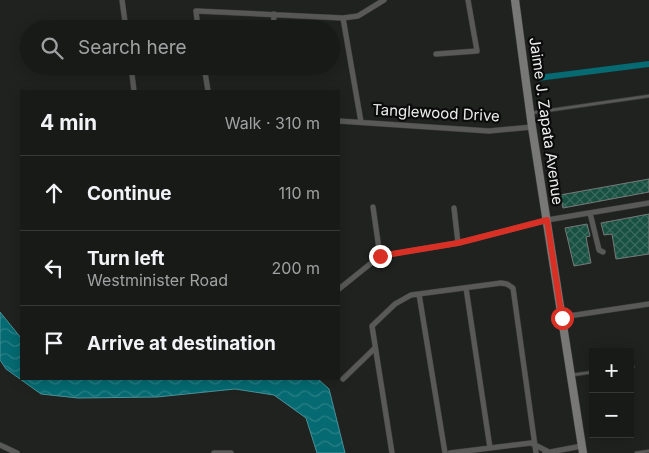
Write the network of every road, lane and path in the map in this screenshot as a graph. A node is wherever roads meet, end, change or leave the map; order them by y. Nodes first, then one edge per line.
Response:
1 (122, 0) edge
2 (384, 0) edge
3 (468, 0) edge
4 (515, 0) edge
5 (274, 14) junction
6 (344, 18) junction
7 (125, 20) edge
8 (197, 20) edge
9 (274, 20) edge
10 (436, 54) dead end
11 (132, 75) edge
12 (205, 75) edge
13 (134, 90) edge
14 (208, 90) edge
15 (649, 96) edge
16 (530, 113) junction
17 (340, 121) edge
18 (361, 122) junction
19 (532, 126) junction
20 (649, 203) edge
21 (373, 207) dead end
22 (454, 208) dead end
23 (590, 213) junction
24 (547, 220) junction
25 (458, 243) junction
26 (603, 252) dead end
27 (380, 256) junction
28 (466, 288) junction
29 (340, 289) edge
30 (419, 294) junction
31 (649, 304) edge
32 (562, 318) junction
33 (375, 348) junction
34 (589, 373) edge
35 (571, 375) junction
36 (343, 379) dead end
37 (0, 445) edge
38 (535, 445) junction
39 (490, 448) junction
40 (582, 450) edge
41 (649, 451) edge
42 (546, 452) edge
43 (17, 453) edge
44 (214, 453) edge
45 (231, 453) edge
46 (392, 453) edge
47 (445, 453) edge
48 (454, 453) edge
49 (536, 453) edge
50 (636, 453) edge

1 - 7 street
2 - 6 street
3 - 10 street
4 - 16 street, Jaime J. Zapata Avenue
5 - 6 street
5 - 8 street
5 - 9 street
6 - 18 street
11 - 13 street
12 - 14 street
15 - 16 lane
16 - 19 street, Jaime J. Zapata Avenue
17 - 18 street, Tanglewood Drive
18 - 19 street, Tanglewood Drive
19 - 24 street, Jaime J. Zapata Avenue
20 - 23 street
21 - 27 street
22 - 25 street
23 - 24 street
23 - 26 street
24 - 25 street
24 - 32 street, Jaime J. Zapata Avenue
25 - 27 street
27 - 29 street
28 - 30 street
28 - 38 street
28 - 39 street
30 - 33 street
30 - 47 street
31 - 32 street
32 - 35 street, Jaime J. Zapata Avenue
33 - 36 street
33 - 46 street
34 - 35 lane
35 - 40 street, Jaime J. Zapata Avenue
37 - 43 street
38 - 39 street
38 - 42 street
38 - 49 street
39 - 48 street
40 - 42 street
41 - 50 lane
44 - 45 street

